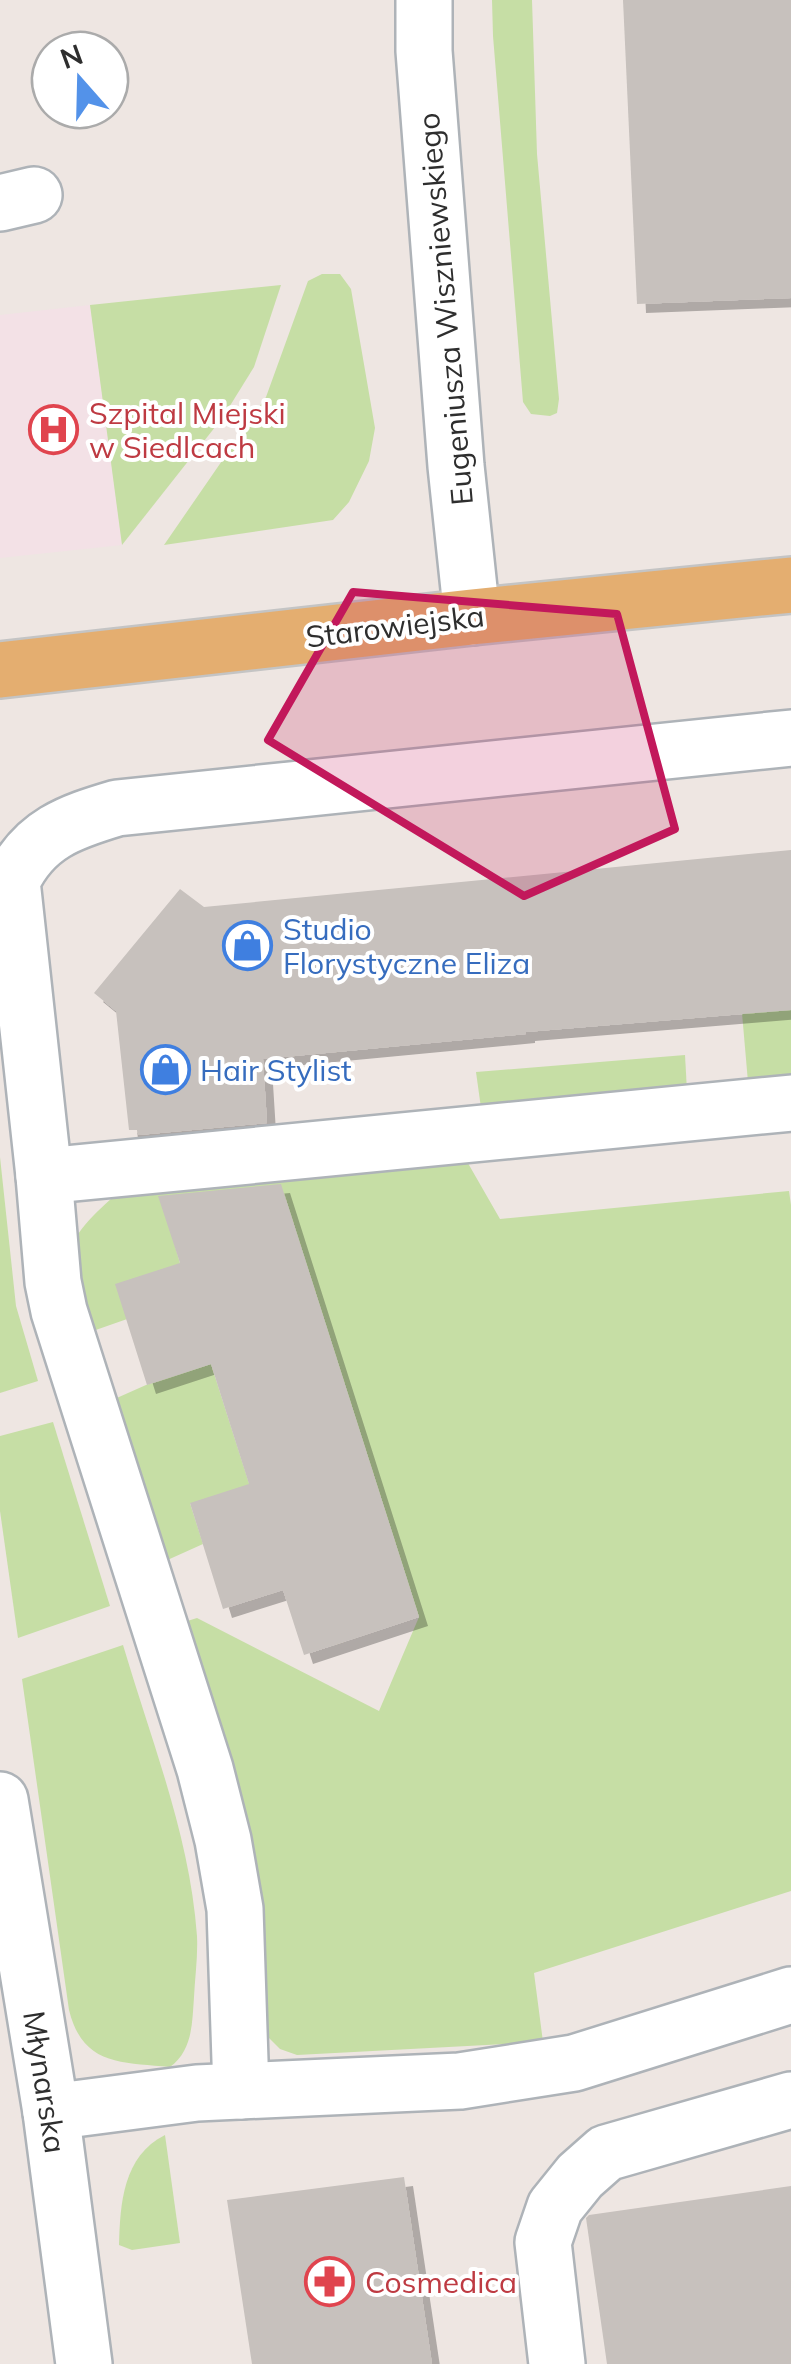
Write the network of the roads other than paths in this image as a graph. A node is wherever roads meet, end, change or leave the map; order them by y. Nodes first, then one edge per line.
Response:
1 (424, 0) edge
2 (791, 584) edge
3 (472, 616) junction
4 (0, 670) edge
5 (791, 738) edge
6 (791, 1103) edge
7 (44, 1176) junction
8 (0, 1807) edge
9 (791, 1995) edge
10 (242, 2091) junction
11 (791, 2100) edge
12 (50, 2112) junction
13 (84, 2364) edge
14 (558, 2364) edge

1 - 3 street, Eugeniusza Wiszniewskiego
2 - 3 main road, Starowiejska
3 - 4 main road, Starowiejska
5 - 7 street
6 - 7 street
7 - 10 street
8 - 12 street, Młynarska
9 - 10 street
10 - 12 street
11 - 14 street
12 - 13 street, Młynarska

